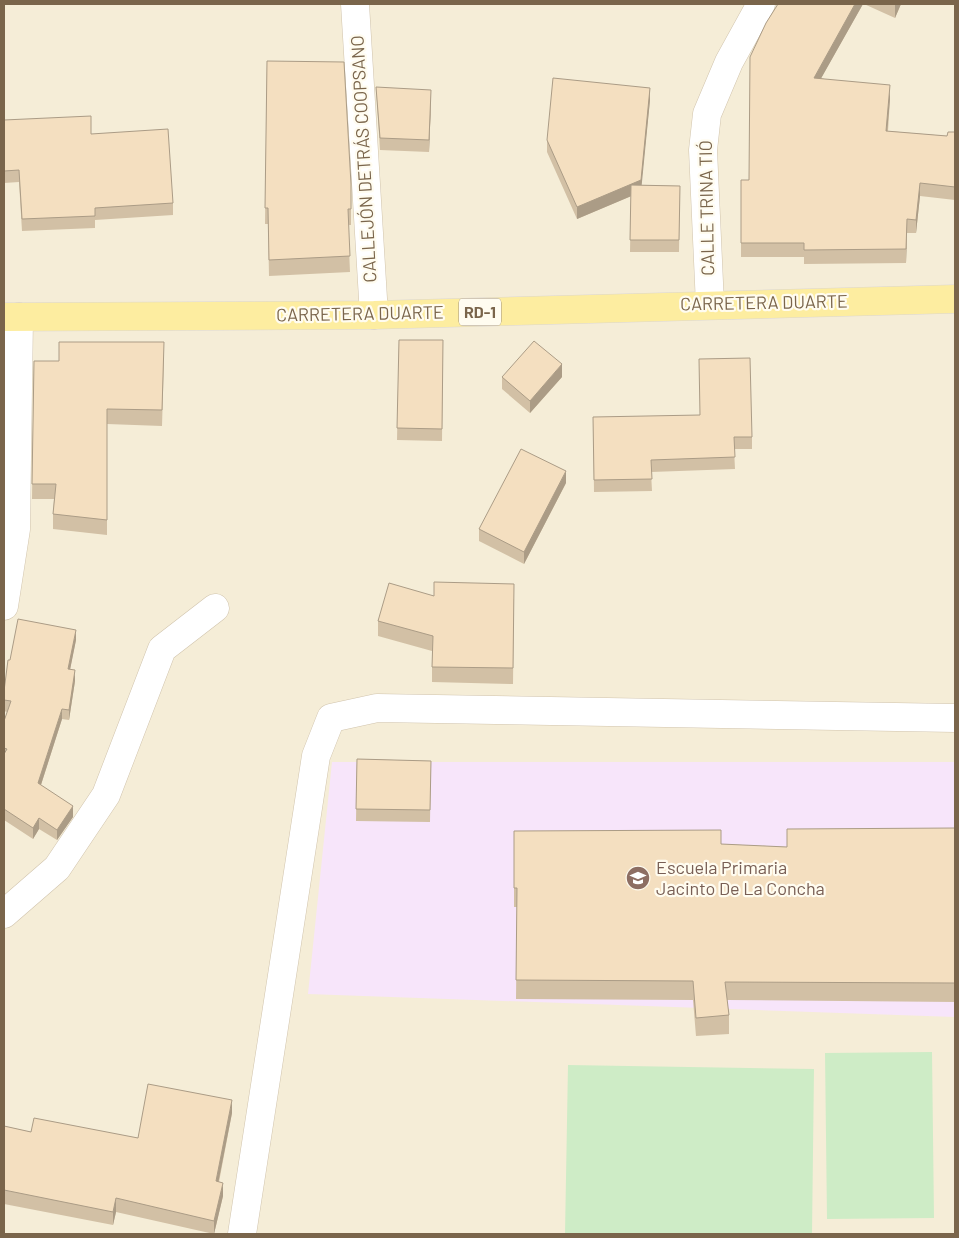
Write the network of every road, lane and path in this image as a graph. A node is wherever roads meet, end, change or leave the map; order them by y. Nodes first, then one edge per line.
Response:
1 (355, 4) edge
2 (761, 4) edge
3 (955, 299) edge
4 (710, 305) junction
5 (374, 315) junction
6 (11, 317) edge
7 (4, 606) edge
8 (215, 608) dead end
9 (955, 718) edge
10 (4, 914) edge
11 (242, 1234) edge

1 - 5 street, CALLEJÓN DETRÁS COOPSANO
2 - 4 street, CALLE TRINA TIÓ
3 - 4 main road, CARRETERA DUARTE / RD-1
4 - 5 main road, CARRETERA DUARTE / RD-1
5 - 6 main road, CARRETERA DUARTE / RD-1
6 - 7 street
8 - 10 street
9 - 11 street

